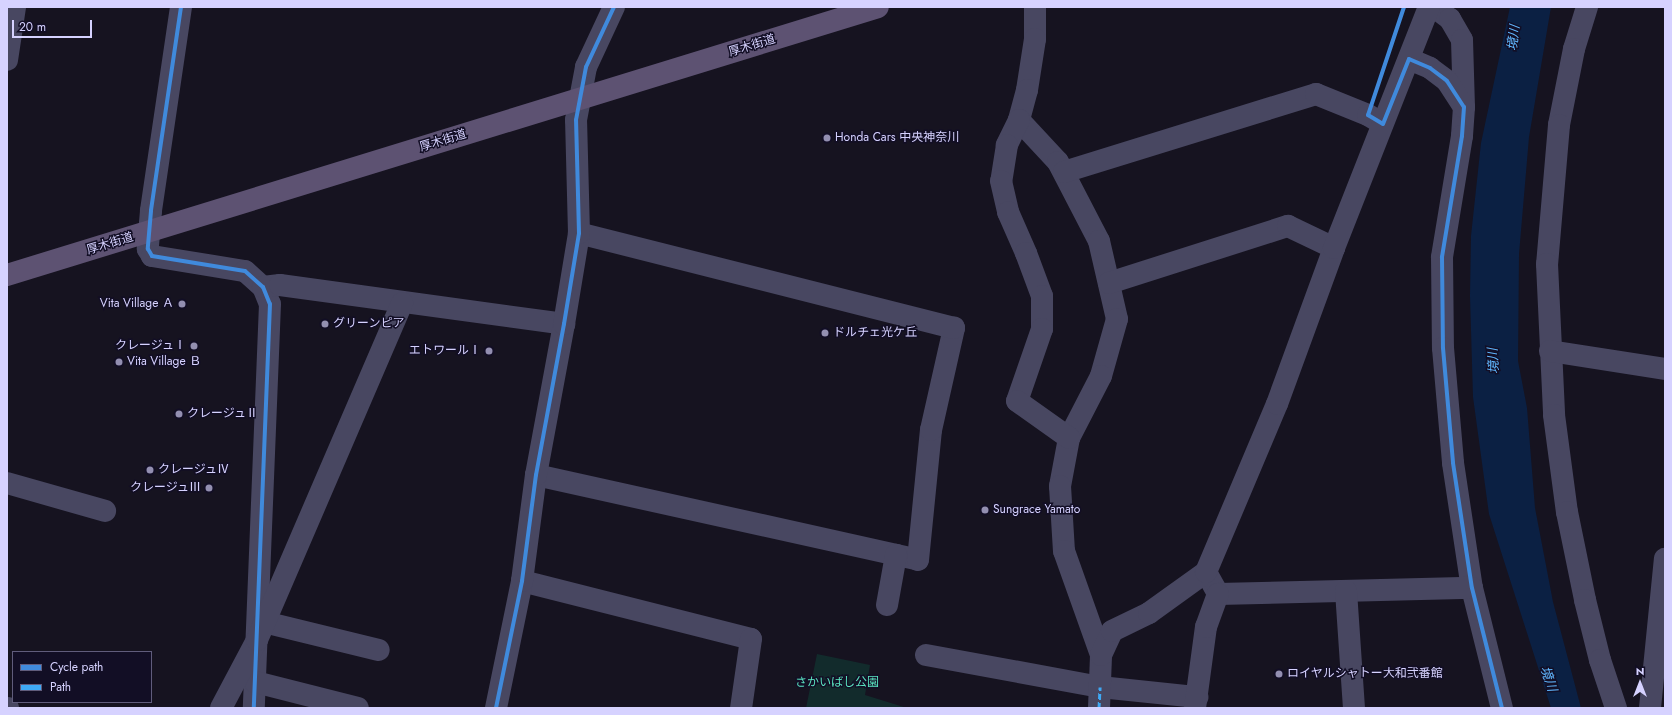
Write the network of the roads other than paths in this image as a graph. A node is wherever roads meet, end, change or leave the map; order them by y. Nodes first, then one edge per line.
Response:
1 (15, 7) edge
2 (181, 7) edge
3 (614, 7) edge
4 (878, 7) edge
5 (1035, 7) edge
6 (1429, 7) edge
7 (1434, 7) edge
8 (1586, 7) edge
9 (1409, 59) junction
10 (7, 60) edge
11 (580, 98) junction
12 (1464, 107) junction
13 (1019, 120) junction
14 (1376, 120) junction
15 (1064, 172) junction
16 (148, 233) junction
17 (579, 234) junction
18 (1334, 248) junction
19 (7, 275) edge
20 (1109, 282) junction
21 (263, 287) junction
22 (402, 303) junction
23 (564, 324) junction
24 (1550, 350) junction
25 (1665, 369) edge
26 (1069, 438) junction
27 (536, 475) junction
28 (7, 483) edge
29 (105, 511) dead end
30 (896, 555) junction
31 (1665, 559) edge
32 (1206, 572) junction
33 (522, 581) junction
34 (1472, 588) junction
35 (1346, 591) junction
36 (1218, 594) junction
37 (887, 605) dead end
38 (261, 631) junction
39 (379, 650) dead end
40 (926, 655) dead end
41 (1101, 655) junction
42 (255, 682) junction
43 (1099, 698) edge
44 (1196, 703) edge
45 (502, 707) edge
46 (220, 708) edge
47 (254, 708) edge
48 (358, 708) edge
49 (741, 708) edge
50 (1354, 708) edge
51 (1502, 708) edge
52 (1616, 708) edge
53 (1650, 708) edge

1 - 10 street
2 - 16 street
3 - 11 street
4 - 11 main road, 厚木街道
5 - 13 street
6 - 9 street
7 - 12 street
8 - 24 street
9 - 12 street
9 - 14 street
11 - 16 main road, 厚木街道
11 - 17 street
12 - 34 street
13 - 15 street
13 - 26 street
14 - 15 street
14 - 18 street
15 - 20 street
16 - 19 main road, 厚木街道
16 - 21 street
17 - 23 street
17 - 30 street
18 - 20 street
18 - 32 street
20 - 26 street
21 - 22 street
21 - 38 street
22 - 23 street
22 - 38 street
23 - 27 street
24 - 25 street
24 - 52 street
26 - 41 street
27 - 30 street
27 - 33 street
28 - 29 street
30 - 37 street
31 - 53 street
32 - 36 street
32 - 41 street
33 - 45 street
33 - 49 street
34 - 35 street
34 - 51 street
35 - 36 street
35 - 50 street
36 - 44 street
38 - 39 street
38 - 42 street
38 - 46 street
40 - 43 street
41 - 43 street
42 - 47 street
42 - 48 street
43 - 44 street

